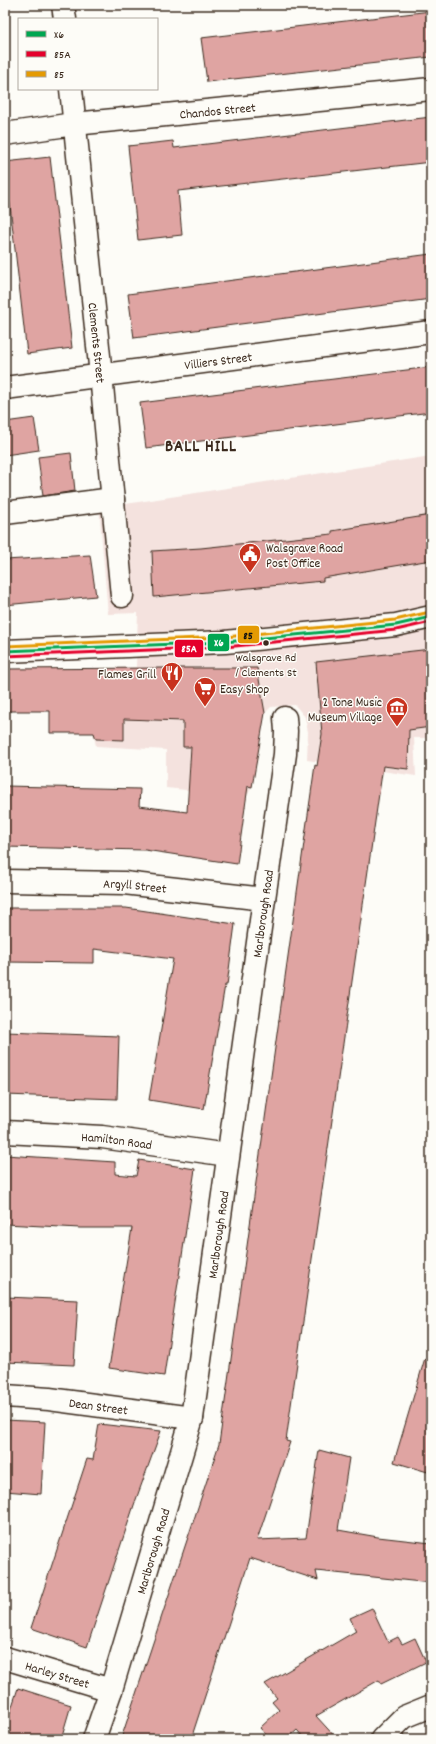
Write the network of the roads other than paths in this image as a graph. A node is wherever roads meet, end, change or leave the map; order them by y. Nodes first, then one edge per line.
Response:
1 (63, 5) edge
2 (65, 18) edge
3 (431, 89) edge
4 (71, 90) edge
5 (74, 124) junction
6 (5, 134) edge
7 (431, 332) edge
8 (101, 375) junction
9 (5, 388) edge
10 (113, 499) junction
11 (5, 513) edge
12 (122, 596) dead end
13 (431, 617) edge
14 (5, 651) edge
15 (285, 718) dead end
16 (5, 882) edge
17 (264, 899) junction
18 (5, 1132) edge
19 (228, 1155) junction
20 (5, 1396) edge
21 (192, 1418) junction
22 (5, 1658) edge
23 (111, 1690) junction
24 (431, 1706) edge
25 (94, 1739) edge
26 (382, 1739) edge

1 - 2 main road
3 - 5 main road, Chandos Street
4 - 5 main road, Clements Street
5 - 6 main road, Chandos Street
5 - 8 main road, Clements Street
7 - 8 main road, Villiers Street
8 - 9 main road, Villiers Street
8 - 10 main road, Clements Street
10 - 11 main road
10 - 12 main road, Clements Street
13 - 14 main road
15 - 17 main road, Marlborough Road
16 - 17 main road, Argyll Street
17 - 19 main road, Marlborough Road
18 - 19 main road, Hamilton Road
19 - 21 main road, Marlborough Road
20 - 21 main road, Dean Street
21 - 23 main road, Marlborough Road
22 - 23 main road, Harley Street
23 - 25 main road, Marlborough Road
24 - 26 main road

